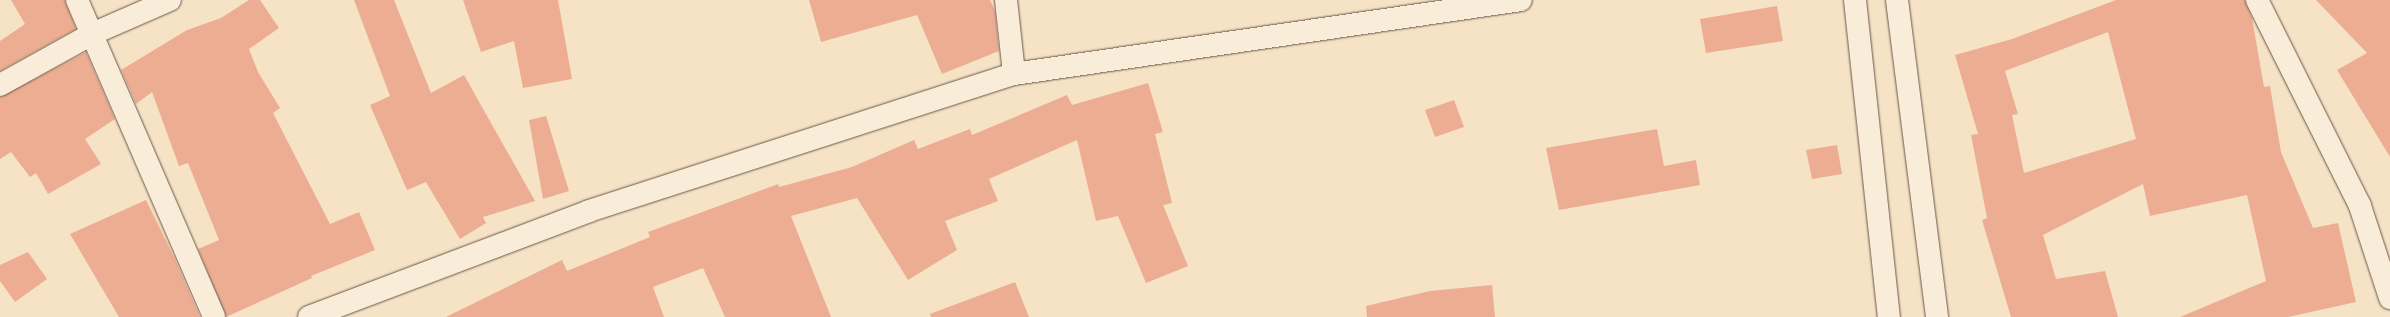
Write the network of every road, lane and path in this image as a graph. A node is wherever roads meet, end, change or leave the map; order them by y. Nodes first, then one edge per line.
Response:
1 (77, 0) edge
2 (170, 0) edge
3 (1006, 0) edge
4 (1521, 0) edge
5 (1855, 0) edge
6 (1896, 0) edge
7 (2257, 0) edge
8 (92, 34) junction
9 (1014, 74) junction
10 (0, 85) edge
11 (2390, 298) edge
12 (214, 317) edge
13 (309, 317) edge
14 (1889, 317) edge
15 (1937, 317) edge

1 - 8 street
2 - 8 street
3 - 9 street
4 - 9 street
5 - 14 street
6 - 15 street
7 - 11 street
8 - 10 street
8 - 12 street
9 - 13 street

